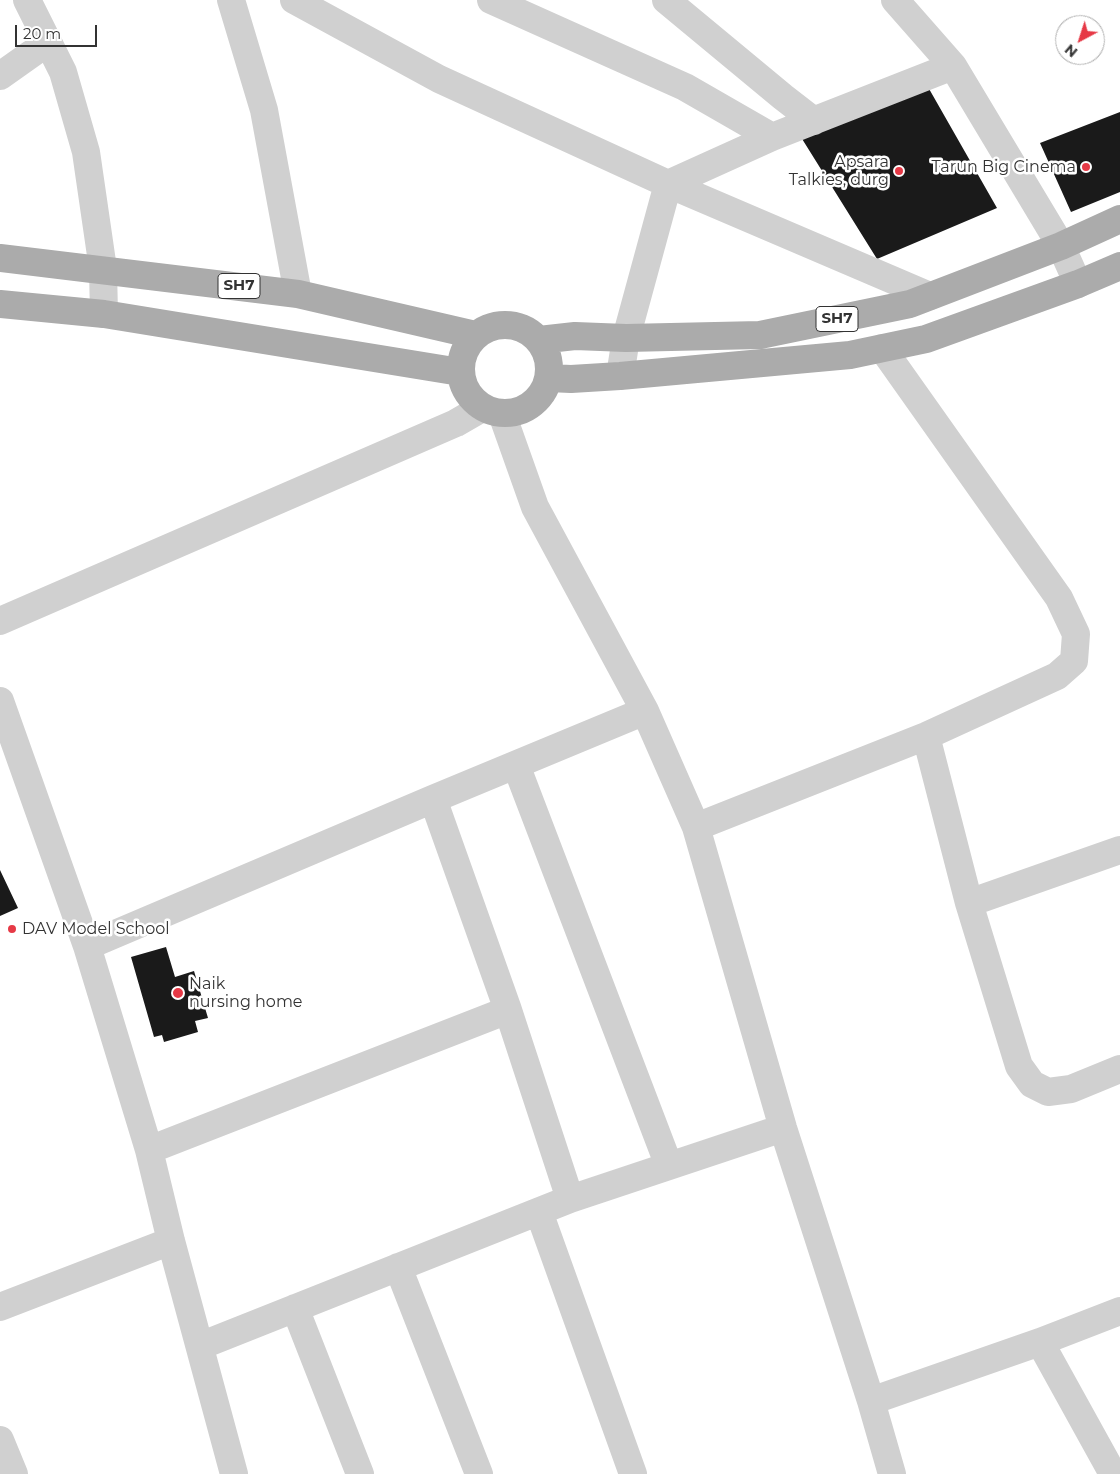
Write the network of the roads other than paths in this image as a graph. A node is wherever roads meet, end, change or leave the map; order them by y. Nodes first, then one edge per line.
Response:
1 (27, 0) edge
2 (231, 0) edge
3 (294, 0) edge
4 (491, 0) edge
5 (666, 0) edge
6 (895, 0) edge
7 (48, 42) junction
8 (953, 66) junction
9 (0, 76) edge
10 (814, 121) junction
11 (772, 137) junction
12 (668, 184) junction
13 (1120, 219) edge
14 (1061, 246) junction
15 (0, 258) edge
16 (1120, 266) edge
17 (103, 270) junction
18 (1078, 284) junction
19 (298, 294) junction
20 (930, 296) junction
21 (0, 304) edge
22 (104, 314) junction
23 (475, 335) junction
24 (626, 338) junction
25 (539, 340) junction
26 (882, 348) junction
27 (460, 372) junction
28 (620, 376) junction
29 (549, 378) junction
30 (492, 411) junction
31 (0, 621) edge
32 (0, 701) edge
33 (646, 711) junction
34 (926, 736) junction
35 (516, 765) junction
36 (433, 799) junction
37 (696, 827) junction
38 (1120, 850) edge
39 (969, 903) junction
40 (88, 946) junction
41 (508, 1010) junction
42 (1120, 1069) edge
43 (783, 1128) junction
44 (149, 1150) junction
45 (669, 1166) junction
46 (570, 1199) junction
47 (539, 1212) junction
48 (171, 1241) junction
49 (398, 1267) junction
50 (0, 1307) edge
51 (295, 1308) junction
52 (1120, 1310) edge
53 (1040, 1342) junction
54 (200, 1346) junction
55 (871, 1401) junction
56 (0, 1440) edge
57 (14, 1474) edge
58 (234, 1474) edge
59 (360, 1474) edge
60 (479, 1474) edge
61 (633, 1474) edge
62 (892, 1474) edge
63 (1113, 1474) edge

1 - 7 street
2 - 19 street
3 - 12 street
4 - 11 street
5 - 10 street
6 - 8 street
7 - 9 street
7 - 17 street
8 - 10 street
8 - 14 street
10 - 11 street
11 - 12 street
12 - 20 street
12 - 24 street
13 - 14 main road, SH7
14 - 18 street
14 - 20 main road, SH7
15 - 17 main road, SH7
16 - 18 main road, SH7
17 - 19 main road, SH7
17 - 22 street
18 - 26 main road, SH7
19 - 23 main road, SH7
20 - 24 main road, SH7
21 - 22 main road
22 - 27 main road
23 - 25 main road
23 - 27 main road
24 - 25 main road, SH7
24 - 28 street
25 - 29 main road
26 - 28 main road, SH7
26 - 34 street
27 - 30 main road
28 - 29 main road, SH7
29 - 30 main road
30 - 31 street
30 - 33 street
32 - 40 street
33 - 35 street
33 - 37 street
34 - 37 street
34 - 39 street
35 - 36 street
35 - 45 street
36 - 40 street
36 - 41 street
37 - 43 street
38 - 39 street
39 - 42 street
40 - 44 street
41 - 44 street
41 - 46 street
43 - 45 street
43 - 55 street
44 - 48 street
45 - 46 street
46 - 47 street
47 - 49 street
47 - 61 street
48 - 50 street
48 - 54 street
49 - 51 street
49 - 60 street
51 - 54 street
51 - 59 street
52 - 53 street
53 - 55 street
53 - 63 street
54 - 58 street
55 - 62 street
56 - 57 street

